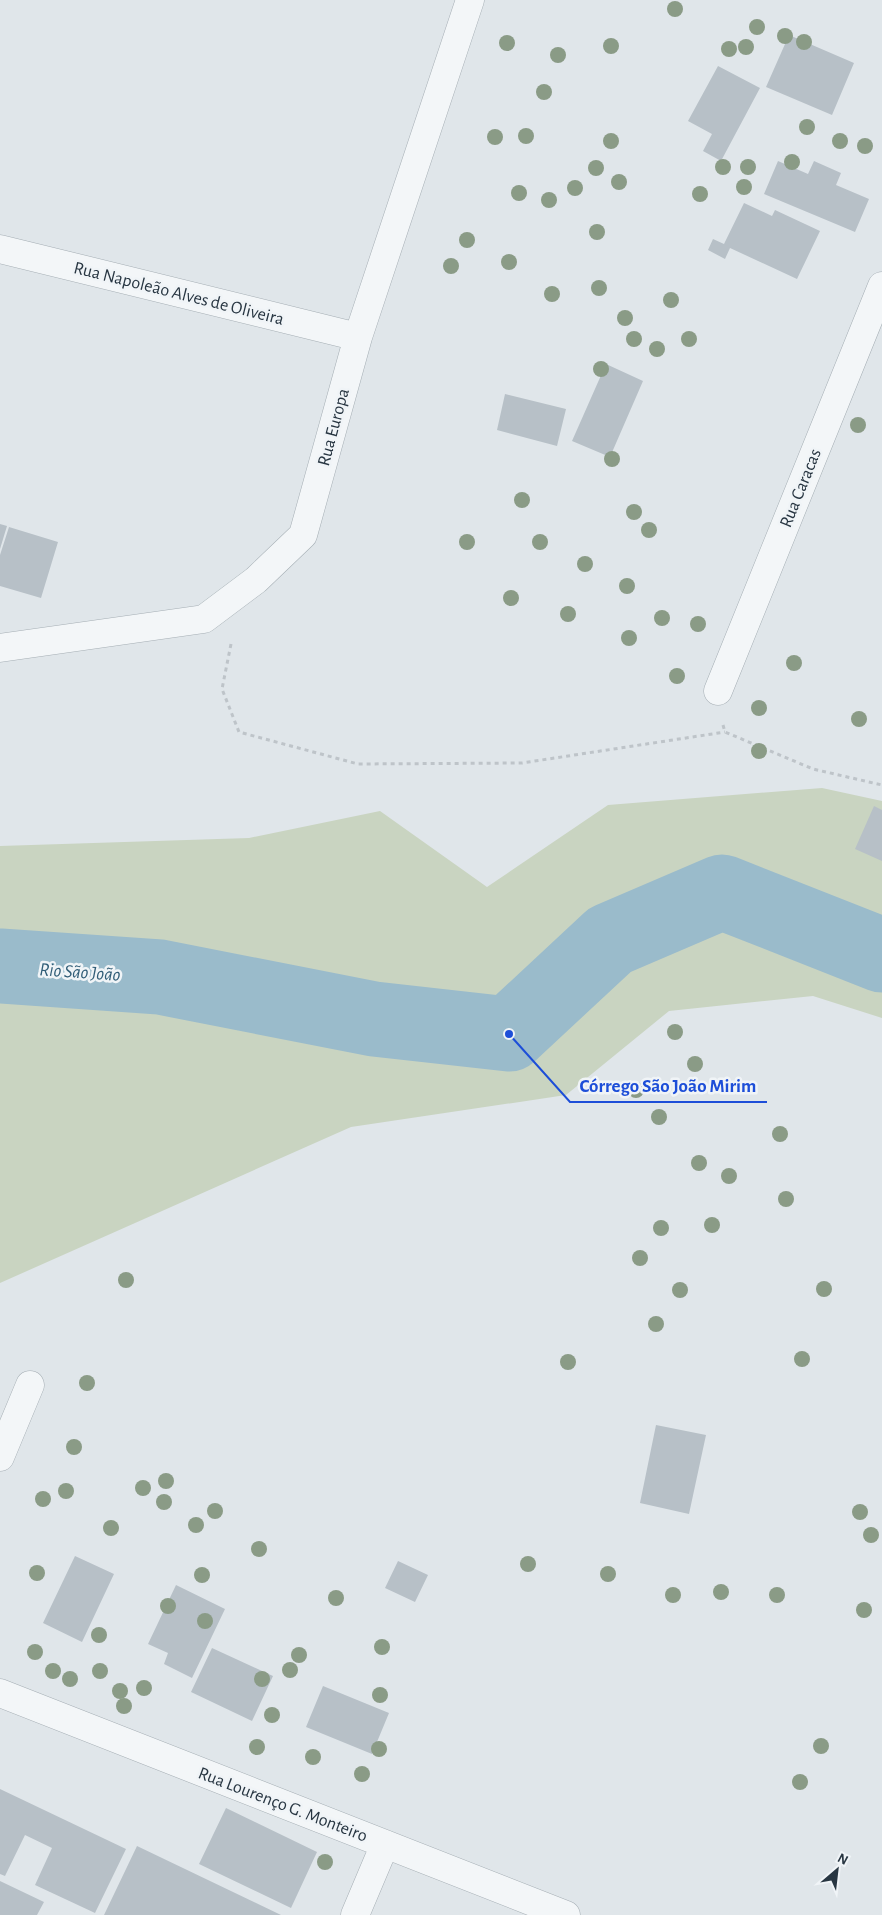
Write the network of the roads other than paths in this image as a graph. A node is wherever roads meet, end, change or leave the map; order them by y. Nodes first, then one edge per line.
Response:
1 (470, 0) edge
2 (0, 249) edge
3 (882, 286) edge
4 (358, 337) junction
5 (0, 648) edge
6 (718, 691) road end
7 (30, 1385) dead end
8 (0, 1457) edge
9 (0, 1693) edge
10 (384, 1844) junction
11 (355, 1915) edge
12 (566, 1915) edge

1 - 4 street, Rua Europa
2 - 4 street, Rua Napoleão Alves de Oliveira
3 - 6 street, Rua Caracas
4 - 5 street, Rua Europa
7 - 8 street
9 - 10 street, Rua Lourenço G. Monteiro
10 - 11 street
10 - 12 street, Rua Lourenço G. Monteiro

